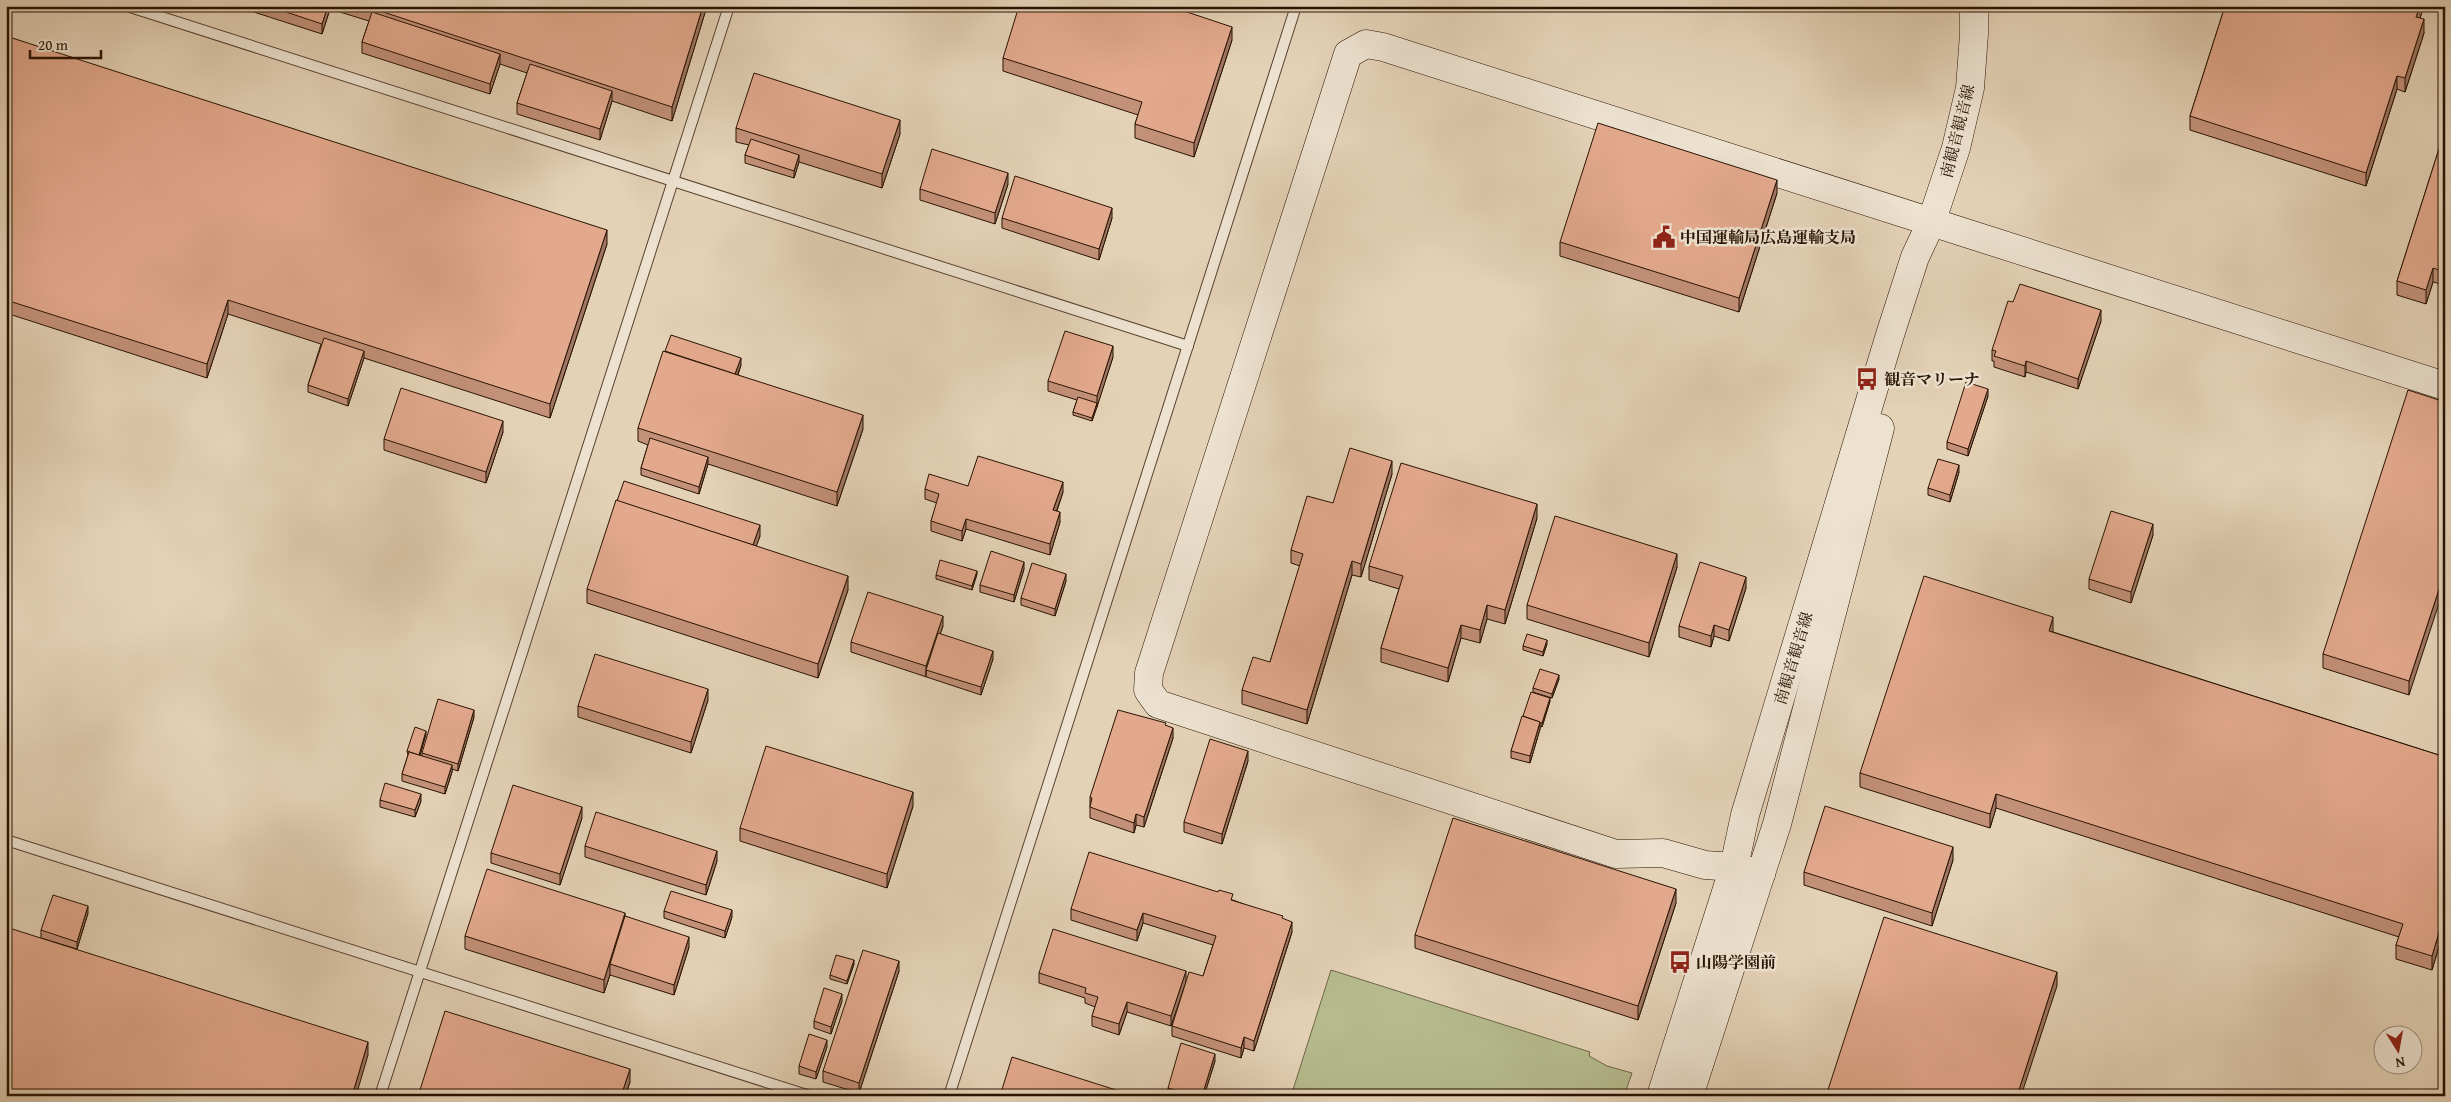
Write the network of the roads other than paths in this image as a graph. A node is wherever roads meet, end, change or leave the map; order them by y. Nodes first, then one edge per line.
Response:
1 (127, 6) edge
2 (729, 6) edge
3 (1296, 6) edge
4 (1974, 6) edge
5 (673, 180) junction
6 (1931, 223) junction
7 (1188, 346) junction
8 (2445, 386) edge
9 (6, 840) edge
10 (1734, 867) junction
11 (1761, 874) junction
12 (420, 971) junction
13 (380, 1096) edge
14 (810, 1096) edge
15 (949, 1096) edge
16 (1661, 1096) edge
17 (1689, 1096) edge

1 - 5 lane
2 - 5 lane
3 - 7 lane
4 - 6 street, 南観音観音線
5 - 7 lane
5 - 12 lane
6 - 8 street
6 - 10 street, 南観音観音線
6 - 10 street
6 - 11 street, 南観音観音線
7 - 15 lane
9 - 12 lane
10 - 11 street
10 - 16 street, 南観音観音線
11 - 17 street, 南観音観音線
12 - 13 lane
12 - 14 lane

